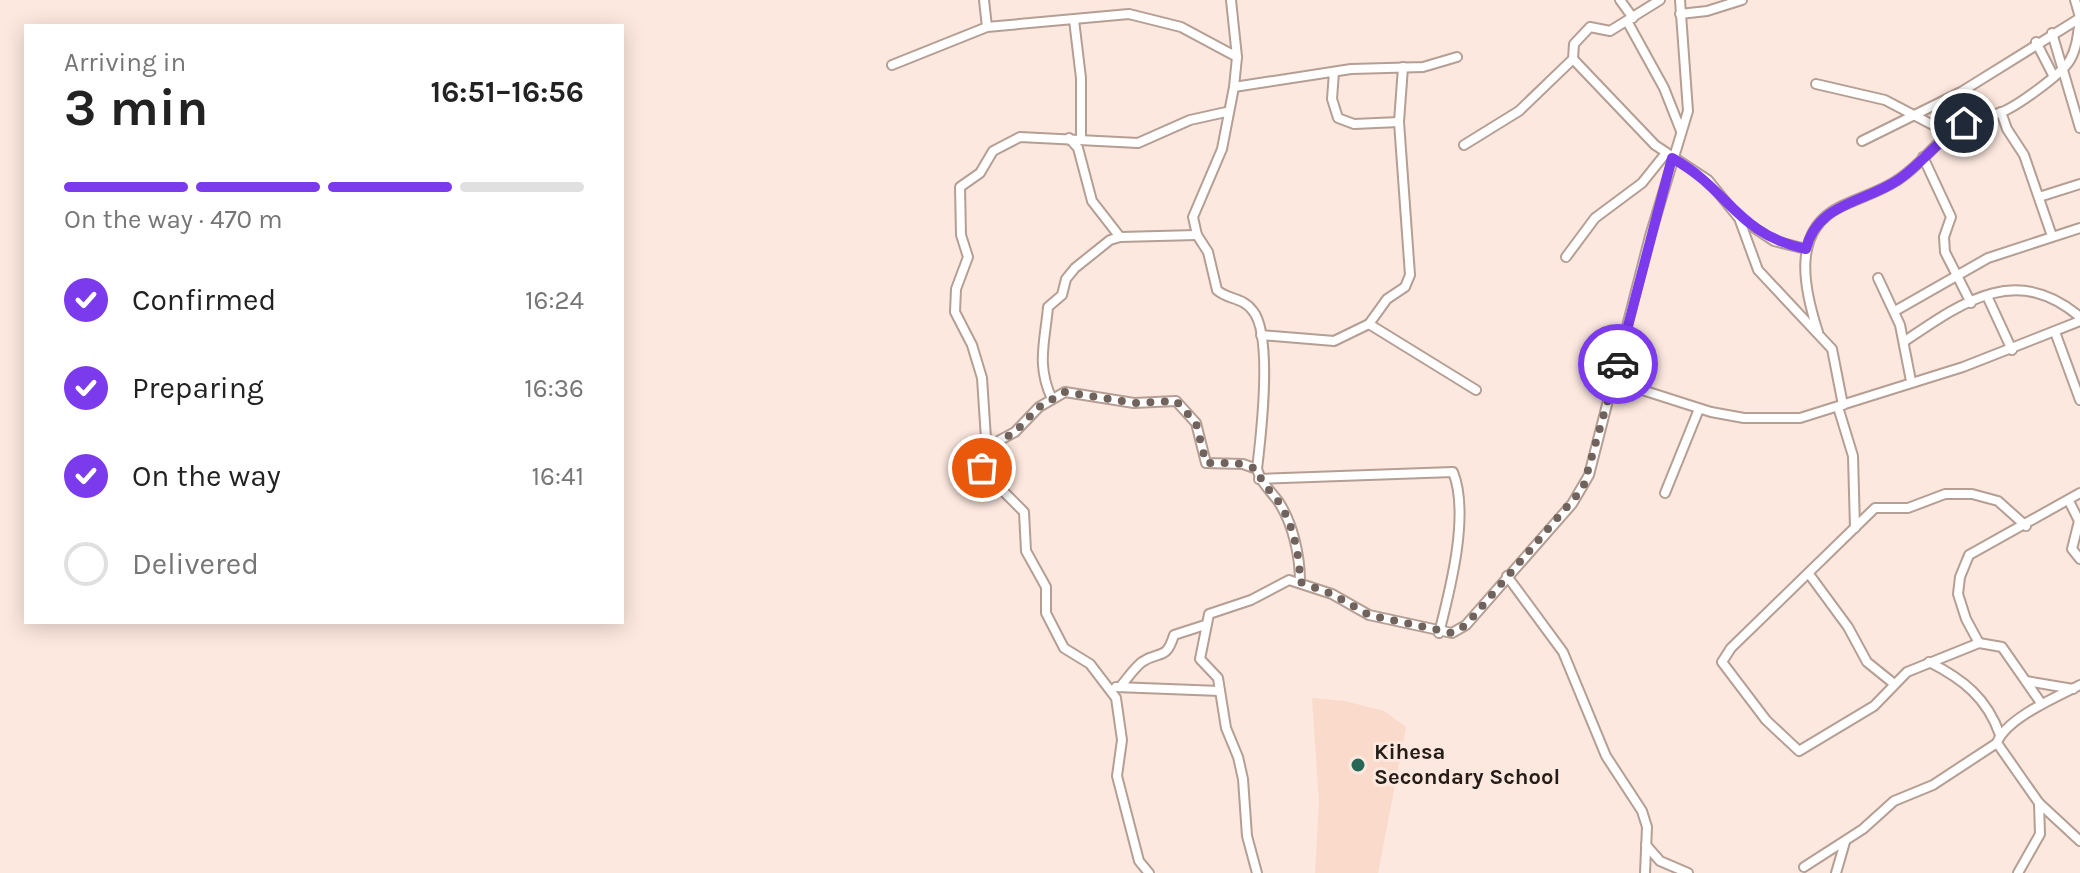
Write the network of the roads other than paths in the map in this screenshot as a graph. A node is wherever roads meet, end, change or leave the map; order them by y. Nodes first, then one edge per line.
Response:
1 (984, 0) edge
2 (1231, 0) edge
3 (1660, 0) edge
4 (1680, 0) edge
5 (1742, 0) edge
6 (2075, 0) edge
7 (1622, 1) edge
8 (1680, 14) junction
9 (2080, 18) edge
10 (1630, 19) junction
11 (1074, 20) junction
12 (987, 27) junction
13 (2052, 33) junction
14 (2078, 41) edge
15 (2036, 42) junction
16 (1237, 57) junction
17 (1457, 57) dead end
18 (1573, 59) junction
19 (892, 65) dead end
20 (1403, 67) junction
21 (2065, 67) junction
22 (1334, 72) junction
23 (2053, 75) junction
24 (1816, 84) dead end
25 (1234, 87) junction
26 (1226, 112) junction
27 (2001, 112) junction
28 (1912, 117) junction
29 (1399, 122) junction
30 (2080, 128) edge
31 (1682, 132) junction
32 (1948, 133) junction
33 (1069, 138) junction
34 (1081, 139) junction
35 (1862, 141) dead end
36 (1464, 145) dead end
37 (1669, 156) junction
38 (1923, 157) junction
39 (2080, 184) edge
40 (2039, 197) junction
41 (1738, 217) junction
42 (2080, 228) edge
43 (1197, 235) junction
44 (2052, 236) junction
45 (1120, 237) junction
46 (1806, 249) junction
47 (1566, 257) dead end
48 (1956, 275) junction
49 (1878, 278) dead end
50 (1987, 296) junction
51 (1971, 303) junction
52 (1895, 311) junction
53 (2080, 319) edge
54 (1369, 324) junction
55 (1818, 332) junction
56 (2055, 332) junction
57 (1261, 335) junction
58 (1905, 341) junction
59 (2012, 350) junction
60 (1614, 381) junction
61 (1911, 381) junction
62 (1476, 390) dead end
63 (1052, 399) junction
64 (2080, 400) edge
65 (1840, 406) junction
66 (1699, 409) junction
67 (987, 456) junction
68 (1258, 474) junction
69 (1665, 493) dead end
70 (2080, 493) edge
71 (2069, 501) junction
72 (2026, 526) junction
73 (1855, 528) junction
74 (2080, 559) edge
75 (1809, 574) junction
76 (1507, 576) junction
77 (1300, 582) junction
78 (1205, 625) junction
79 (1439, 633) junction
80 (1979, 643) junction
81 (1929, 662) junction
82 (2026, 681) junction
83 (1893, 683) junction
84 (1116, 687) junction
85 (2076, 687) edge
86 (1220, 691) junction
87 (2041, 703) junction
88 (1999, 739) junction
89 (2039, 803) junction
90 (1846, 841) junction
91 (2080, 841) edge
92 (1646, 845) junction
93 (1804, 867) dead end
94 (1149, 873) edge
95 (1257, 873) edge
96 (1645, 873) edge
97 (1688, 873) edge
98 (1836, 873) edge
99 (2018, 873) edge

1 - 12 street
2 - 16 street
3 - 10 street
4 - 8 street
5 - 8 street
6 - 9 street
7 - 10 street
8 - 31 street
9 - 13 street
9 - 14 street
10 - 18 street
10 - 31 street
11 - 12 street
11 - 16 street
11 - 34 street
12 - 19 street
13 - 15 street
13 - 21 street
14 - 21 street
15 - 23 street
15 - 28 street
16 - 25 street
17 - 20 street
18 - 36 street
18 - 37 street
20 - 22 street
20 - 29 street
21 - 23 street
21 - 30 street
22 - 25 street
22 - 29 street
23 - 27 street
24 - 28 street
25 - 26 street
26 - 34 street
26 - 43 street
27 - 32 street
27 - 40 street
28 - 32 street
28 - 35 street
29 - 54 street
31 - 37 street
32 - 38 street
33 - 34 street
33 - 45 street
33 - 67 street
37 - 41 street
37 - 47 street
37 - 60 street
38 - 46 street
38 - 48 street
39 - 40 street
40 - 44 street
41 - 46 street
41 - 55 street
42 - 44 street
43 - 45 street
43 - 57 street
44 - 48 street
45 - 63 street
46 - 55 street
48 - 51 street
48 - 52 street
49 - 52 street
50 - 51 street
50 - 53 street
50 - 59 street
51 - 58 street
52 - 58 street
53 - 56 street
54 - 57 street
54 - 62 street
55 - 65 street
56 - 59 street
56 - 64 street
57 - 68 street
58 - 61 street
59 - 61 street
60 - 66 street
60 - 76 street
61 - 65 street
63 - 67 street
63 - 68 street
65 - 66 street
65 - 73 street
66 - 69 street
67 - 84 street
68 - 77 street
68 - 79 street
70 - 71 street
71 - 72 street
71 - 74 street
72 - 73 street
72 - 80 street
73 - 75 street
75 - 83 street
75 - 83 street
76 - 79 street
76 - 92 street
77 - 78 street
77 - 79 street
78 - 84 street
78 - 86 street
80 - 81 street
80 - 82 street
81 - 83 street
81 - 88 street
82 - 85 street
82 - 87 street
84 - 86 street
84 - 94 street
85 - 87 street
86 - 95 street
87 - 88 street
88 - 89 street
88 - 90 street
89 - 91 street
89 - 99 street
90 - 93 street
90 - 98 street
92 - 96 street
92 - 97 street

